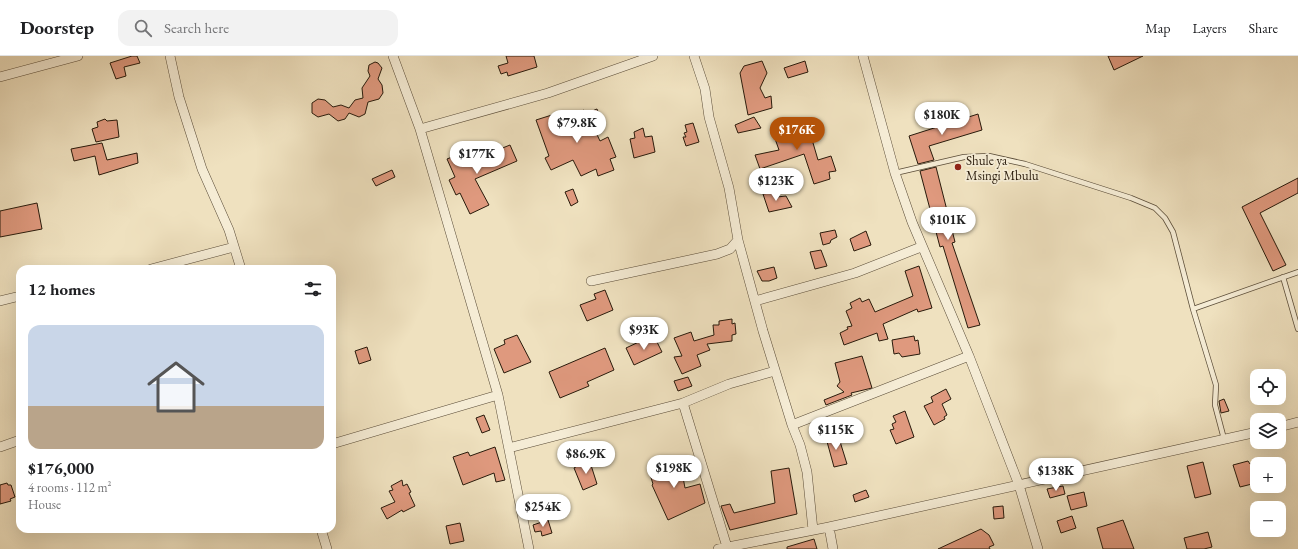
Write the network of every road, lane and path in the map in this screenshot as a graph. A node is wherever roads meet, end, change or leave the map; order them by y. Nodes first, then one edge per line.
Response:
1 (78, 56) edge
2 (170, 56) edge
3 (392, 56) edge
4 (653, 56) edge
5 (694, 56) edge
6 (863, 56) edge
7 (59, 59) edge
8 (0, 77) edge
9 (420, 130) junction
10 (895, 173) junction
11 (738, 240) junction
12 (234, 247) junction
13 (922, 247) junction
14 (166, 265) edge
15 (240, 265) edge
16 (1298, 272) edge
17 (1283, 277) junction
18 (591, 281) dead end
19 (16, 297) edge
20 (0, 301) edge
21 (755, 301) junction
22 (1193, 309) junction
23 (1298, 329) edge
24 (969, 356) junction
25 (775, 371) junction
26 (498, 395) junction
27 (683, 403) junction
28 (1298, 422) edge
29 (792, 425) junction
30 (1286, 425) edge
31 (1250, 433) edge
32 (1224, 439) junction
33 (16, 441) edge
34 (336, 443) edge
35 (0, 447) edge
36 (509, 448) junction
37 (1019, 485) junction
38 (828, 527) junction
39 (813, 530) junction
40 (322, 533) edge
41 (727, 548) edge
42 (327, 549) edge
43 (529, 549) edge
44 (833, 549) edge
45 (1038, 549) edge

1 - 7 street
2 - 12 street
3 - 9 street
4 - 9 street
5 - 11 street
6 - 10 street
7 - 8 street
9 - 26 street
10 - 13 street
10 - 22 lane
11 - 18 street
11 - 21 street
12 - 14 street
12 - 15 street
13 - 21 street
13 - 24 street
16 - 17 lane
17 - 22 lane
17 - 23 lane
19 - 20 street
21 - 25 street
22 - 32 lane
24 - 29 street
24 - 37 street
25 - 27 street
25 - 29 street
26 - 34 street
26 - 36 street
27 - 36 street
27 - 41 street
28 - 30 street
29 - 39 street
31 - 32 street
32 - 37 street
33 - 35 street
36 - 43 street
37 - 38 street
37 - 45 street
38 - 39 street
38 - 44 street
39 - 41 street
40 - 42 street

